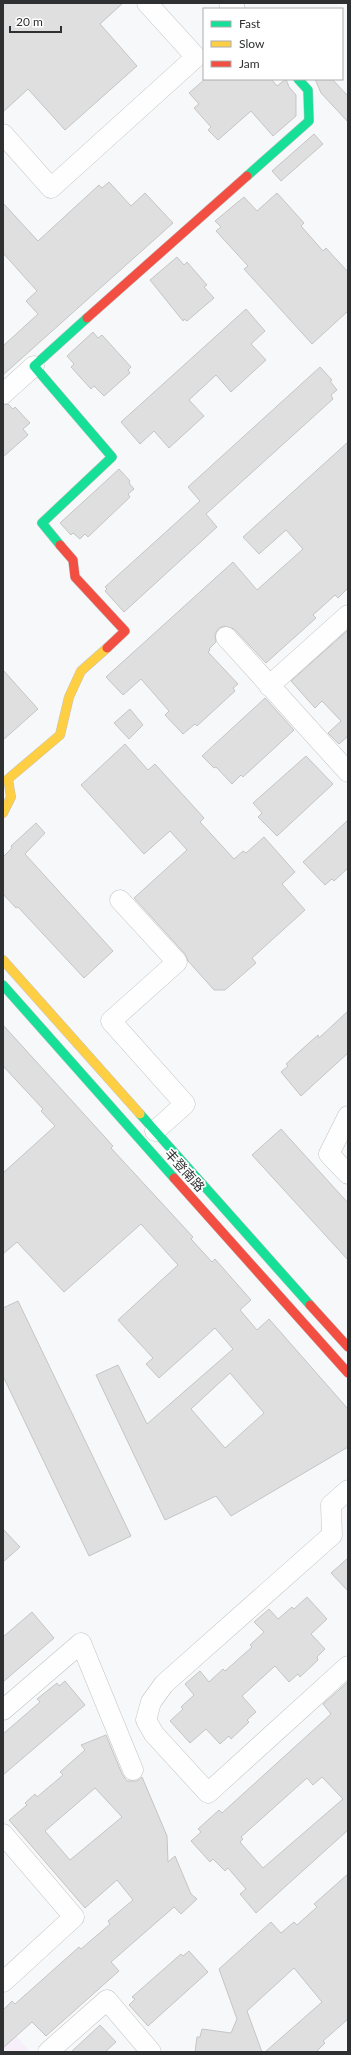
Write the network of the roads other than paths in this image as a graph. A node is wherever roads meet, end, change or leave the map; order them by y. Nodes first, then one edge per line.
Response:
1 (147, 3) edge
2 (299, 80) edge
3 (3, 134) edge
4 (34, 366) junction
5 (3, 394) edge
6 (348, 614) edge
7 (226, 638) dead end
8 (269, 686) junction
9 (348, 772) edge
10 (3, 813) edge
11 (120, 900) dead end
12 (3, 960) edge
13 (3, 985) edge
14 (348, 1116) edge
15 (155, 1131) junction
16 (348, 1174) edge
17 (348, 1347) edge
18 (348, 1373) edge
19 (348, 1490) edge
20 (348, 1666) edge
21 (3, 1710) edge
22 (133, 1770) dead end
23 (3, 1834) edge
24 (3, 1982) edge
25 (48, 2052) edge
26 (151, 2052) edge

1 - 3 street
2 - 4 street
4 - 5 street
4 - 10 street
6 - 8 street
7 - 8 street
8 - 9 street
11 - 15 street
12 - 15 street, 丰登南路
13 - 18 street, 丰登南路
14 - 16 street
15 - 17 street, 丰登南路
19 - 20 street
21 - 22 street
23 - 24 street
25 - 26 street

